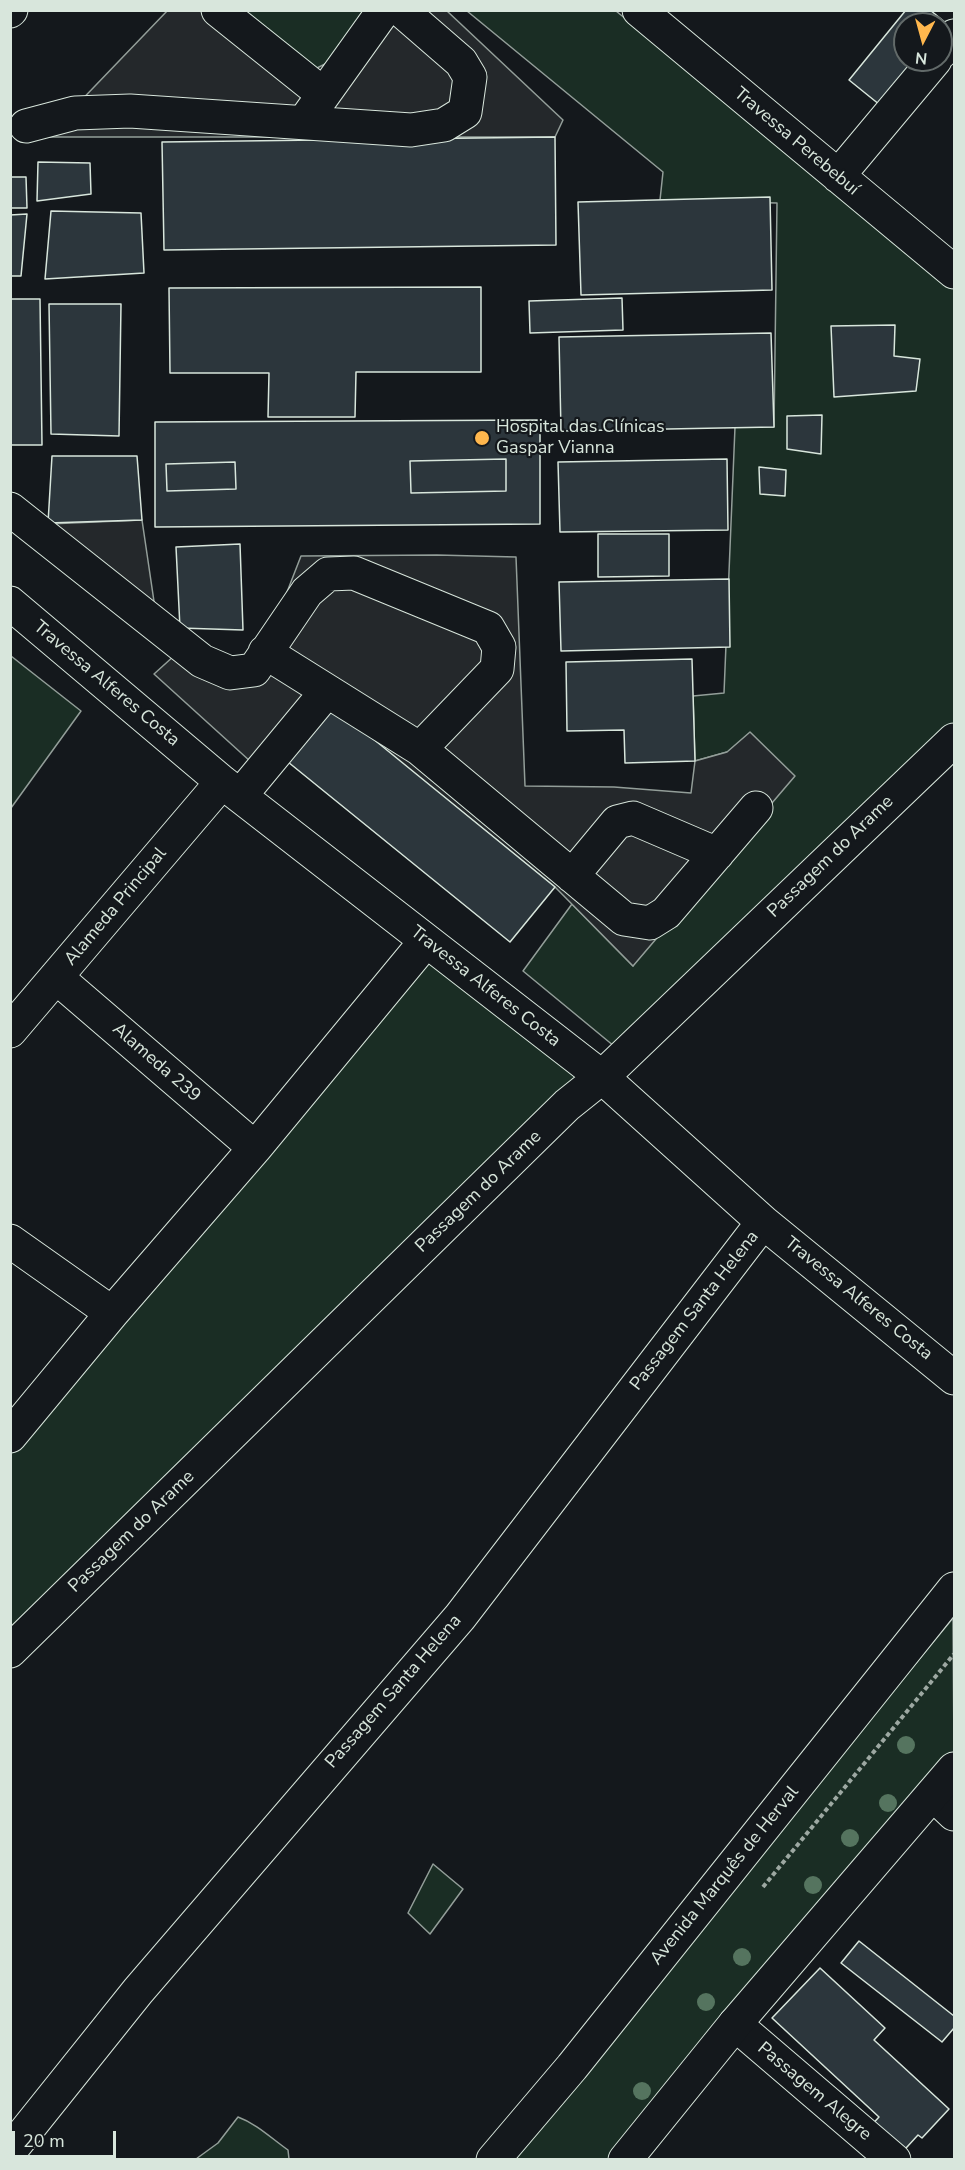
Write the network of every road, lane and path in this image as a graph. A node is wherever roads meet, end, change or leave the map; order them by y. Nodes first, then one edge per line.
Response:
1 (218, 10) edge
2 (384, 10) edge
3 (401, 10) edge
4 (639, 10) edge
5 (925, 72) edge
6 (323, 94) junction
7 (304, 122) junction
8 (16, 128) edge
9 (838, 177) junction
10 (954, 272) edge
11 (10, 509) edge
12 (10, 603) edge
13 (265, 652) junction
14 (327, 691) junction
15 (954, 740) edge
16 (420, 749) junction
17 (231, 789) junction
18 (756, 808) dead end
19 (717, 854) junction
20 (572, 876) junction
21 (426, 941) junction
22 (57, 977) junction
23 (10, 1031) edge
24 (602, 1077) junction
25 (255, 1148) junction
26 (764, 1222) junction
27 (10, 1241) edge
28 (112, 1313) junction
29 (954, 1378) edge
30 (10, 1436) edge
31 (951, 1600) edge
32 (10, 1651) edge
33 (954, 1769) edge
34 (944, 1804) edge
35 (735, 2024) junction
36 (10, 2151) edge
37 (494, 2160) edge
38 (625, 2160) edge
39 (894, 2160) edge

1 - 6 street
2 - 6 street
3 - 7 street
4 - 9 street, Travessa Perebebuí
5 - 9 street
6 - 7 street
7 - 8 street
9 - 10 street, Travessa Perebebuí
11 - 13 street
12 - 17 street, Travessa Alferes Costa
13 - 14 street
13 - 16 street
14 - 16 street
14 - 17 street, Alameda Principal
15 - 24 street, Passagem do Arame
16 - 20 street
17 - 21 street, Travessa Alferes Costa
17 - 22 street, Alameda Principal
18 - 19 street
19 - 20 street
19 - 20 street
21 - 24 street, Travessa Alferes Costa
21 - 25 street
22 - 23 street, Alameda Principal
22 - 25 street, Alameda 239
24 - 26 street, Travessa Alferes Costa
24 - 32 street, Passagem do Arame
25 - 28 street
26 - 29 street, Travessa Alferes Costa
26 - 36 street, Passagem Santa Helena
27 - 28 street
28 - 30 street
31 - 37 street, Avenida Marquês de Herval
33 - 34 street
34 - 35 street
35 - 38 street
35 - 39 street, Passagem Alegre

